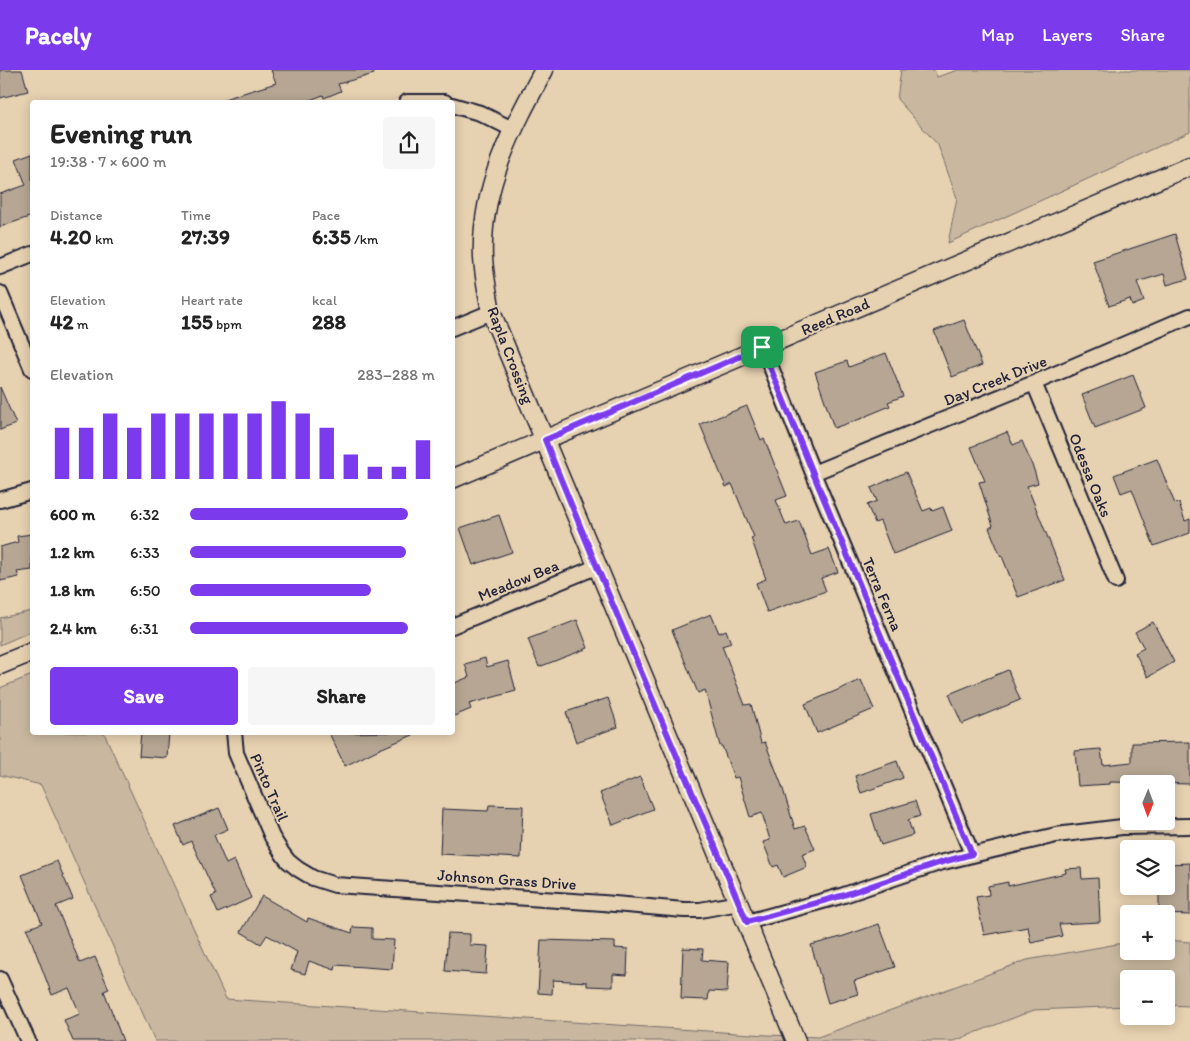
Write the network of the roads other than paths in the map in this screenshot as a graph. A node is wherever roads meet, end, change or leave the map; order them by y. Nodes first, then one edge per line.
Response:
1 (544, 70) edge
2 (455, 106) edge
3 (512, 129) junction
4 (1190, 166) edge
5 (30, 255) edge
6 (0, 267) edge
7 (0, 293) edge
8 (491, 312) junction
9 (1190, 316) edge
10 (455, 327) edge
11 (762, 347) junction
12 (30, 364) edge
13 (1034, 383) junction
14 (545, 440) junction
15 (813, 473) junction
16 (455, 478) edge
17 (30, 492) edge
18 (0, 500) edge
19 (596, 567) junction
20 (1116, 581) dead end
21 (455, 625) edge
22 (30, 653) edge
23 (0, 665) edge
24 (234, 735) edge
25 (1190, 826) edge
26 (282, 853) joint
27 (972, 854) junction
28 (739, 903) junction
29 (747, 922) junction
30 (0, 979) edge
31 (28, 1041) edge
32 (796, 1041) edge

1 - 3 street, Rapla Crossing
2 - 3 street
3 - 8 street, Rapla Crossing
4 - 11 street, Reed Road
5 - 6 street
7 - 12 street
8 - 10 street
8 - 14 street, Rapla Crossing
9 - 13 street, Day Creek Drive
11 - 14 street, Reed Road
11 - 15 street, Terra Ferna
13 - 15 street, Day Creek Drive
13 - 20 street, Odessa Oaks
14 - 16 street, Reed Road
14 - 19 street, Rapla Crossing
15 - 27 street, Terra Ferna
17 - 18 street
19 - 21 street, Meadow Bea
19 - 28 street, Rapla Crossing
22 - 23 street
24 - 26 street, Pinto Trail
25 - 27 street
26 - 28 street, Johnson Grass Drive
27 - 29 street
28 - 29 street, Rapla Crossing
29 - 32 street, Rapla Crossing
30 - 31 street

